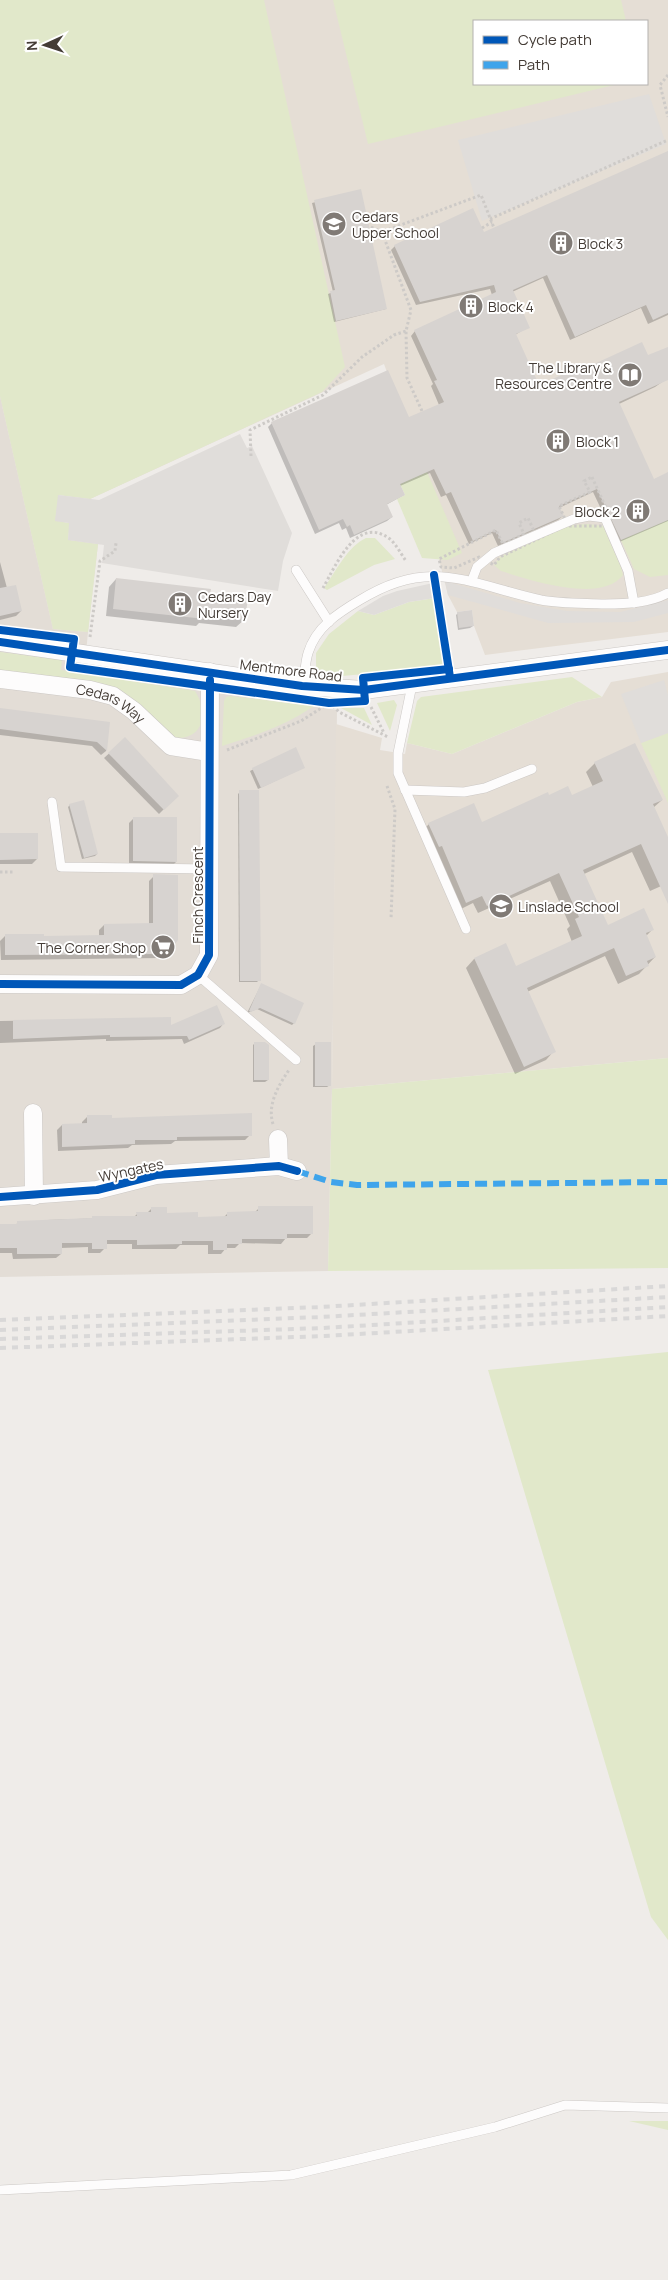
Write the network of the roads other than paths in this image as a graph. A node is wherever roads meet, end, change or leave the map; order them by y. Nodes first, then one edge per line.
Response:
1 (296, 570) dead end
2 (472, 580) junction
3 (668, 593) edge
4 (634, 603) junction
5 (329, 622) junction
6 (0, 642) edge
7 (668, 650) edge
8 (210, 672) junction
9 (0, 678) edge
10 (412, 685) junction
11 (302, 686) junction
12 (209, 752) junction
13 (532, 769) dead end
14 (404, 790) junction
15 (52, 802) dead end
16 (210, 868) junction
17 (466, 929) dead end
18 (198, 974) junction
19 (0, 984) edge
20 (296, 1060) road end
21 (33, 1113) dead end
22 (278, 1139) road end
23 (279, 1166) junction
24 (297, 1171) dead end
25 (34, 1196) junction
26 (0, 1197) edge
27 (668, 2108) edge
28 (0, 2190) edge

1 - 5 lane
2 - 4 lane
2 - 4 lane
2 - 5 lane
3 - 4 lane
5 - 11 lane
6 - 8 street, Mentmore Road
7 - 10 street, Mentmore Road
8 - 11 street, Mentmore Road
8 - 12 street, Finch Crescent
9 - 12 street, Cedars Way
10 - 11 street, Mentmore Road
10 - 14 lane
12 - 16 street, Finch Crescent
13 - 14 lane
14 - 17 lane
15 - 16 lane
16 - 18 street, Finch Crescent
18 - 19 street
18 - 20 lane
21 - 25 street
22 - 23 street
23 - 24 street, Wyngates
23 - 25 street, Wyngates
25 - 26 street, Wyngates
27 - 28 lane

